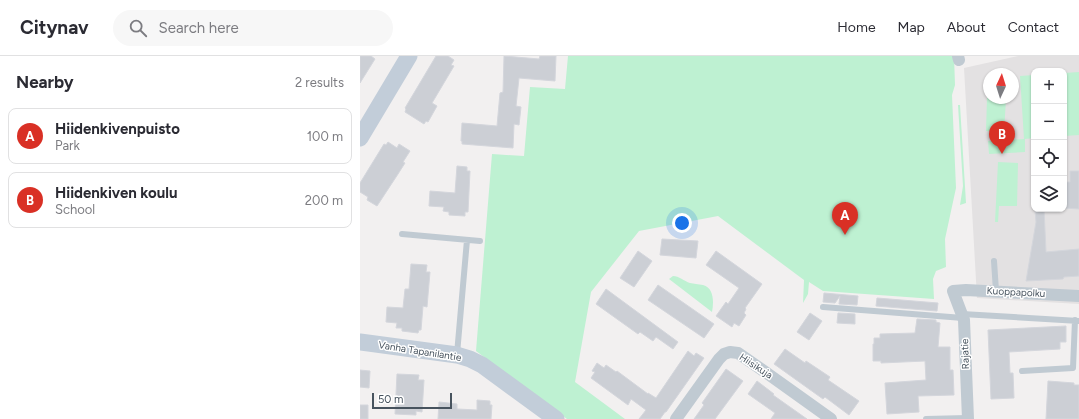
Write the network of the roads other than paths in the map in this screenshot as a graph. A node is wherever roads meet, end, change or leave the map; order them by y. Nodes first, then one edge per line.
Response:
1 (409, 56) edge
2 (360, 138) edge
3 (402, 234) dead end
4 (467, 240) junction
5 (480, 241) dead end
6 (994, 261) dead end
7 (953, 291) joint
8 (996, 291) junction
9 (1079, 296) edge
10 (823, 307) dead end
11 (962, 316) junction
12 (1077, 320) edge
13 (360, 342) edge
14 (457, 356) junction
15 (1022, 371) dead end
16 (967, 418) edge
17 (556, 419) edge
18 (676, 419) edge
19 (832, 419) edge
20 (926, 419) edge

1 - 2 street
3 - 4 lane
4 - 5 lane
4 - 14 lane
6 - 8 lane
7 - 8 street, Kuoppapolku
7 - 11 street, Rajatie
8 - 9 street, Kuoppapolku
10 - 11 lane
11 - 12 lane
11 - 16 street, Rajatie
12 - 15 lane
13 - 14 street, Vanha Tapanilantie
14 - 17 street, Vanha Tapanilantie
16 - 20 lane
18 - 19 street, Hiisikuja

